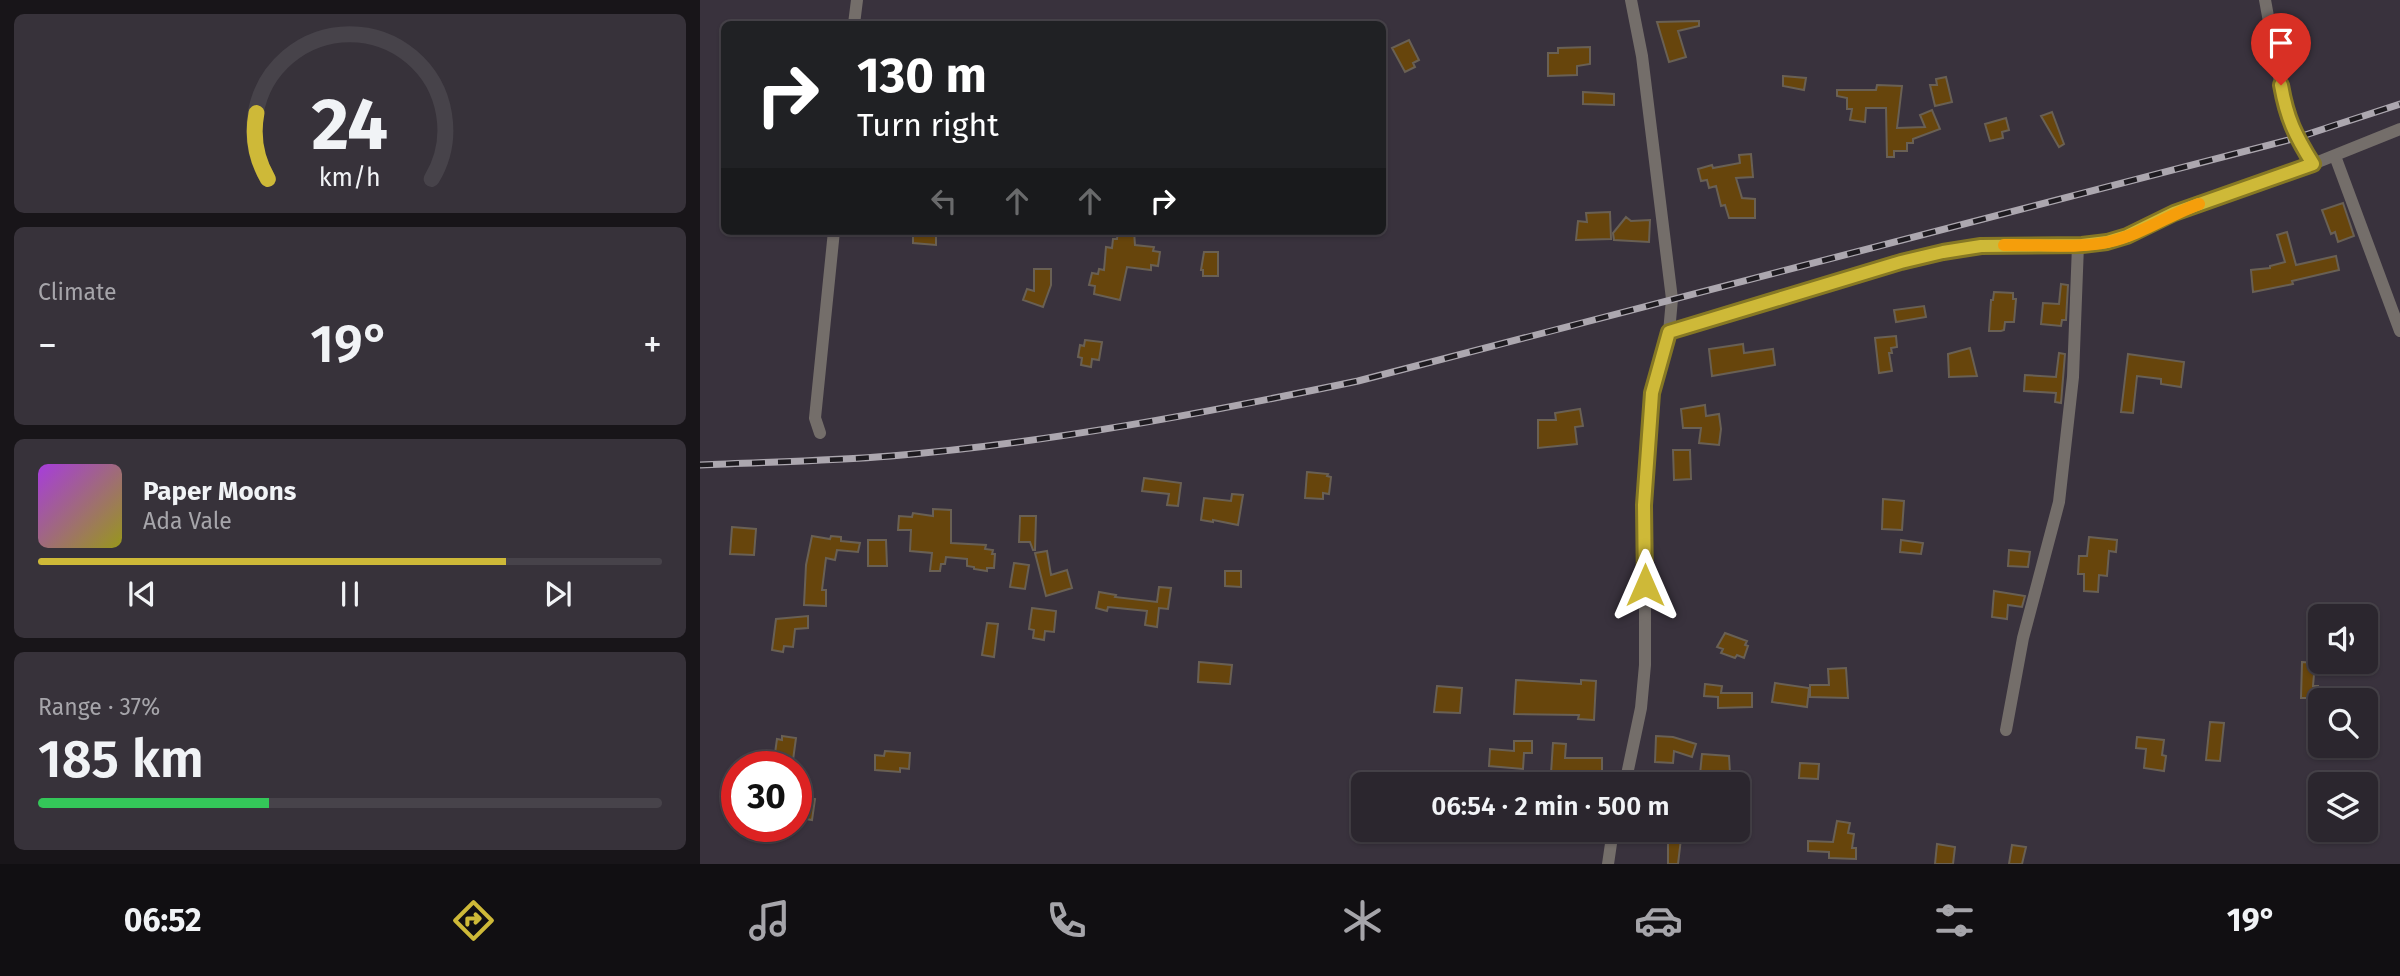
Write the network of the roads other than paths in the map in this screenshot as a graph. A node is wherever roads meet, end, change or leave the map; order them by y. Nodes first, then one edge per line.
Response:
1 (857, 0) edge
2 (1632, 0) edge
3 (2265, 0) edge
4 (854, 21) edge
5 (2400, 129) edge
6 (2335, 156) junction
7 (2313, 164) junction
8 (834, 235) edge
9 (2078, 245) junction
10 (2400, 331) edge
11 (1669, 332) junction
12 (820, 433) dead end
13 (2007, 730) dead end
14 (1628, 772) edge
15 (1612, 842) edge
16 (1608, 864) edge

1 - 4 street
2 - 11 street
3 - 7 street
5 - 6 street
6 - 7 street
6 - 10 street
7 - 9 street
8 - 12 street
9 - 11 street
9 - 13 street
11 - 14 street
15 - 16 street

